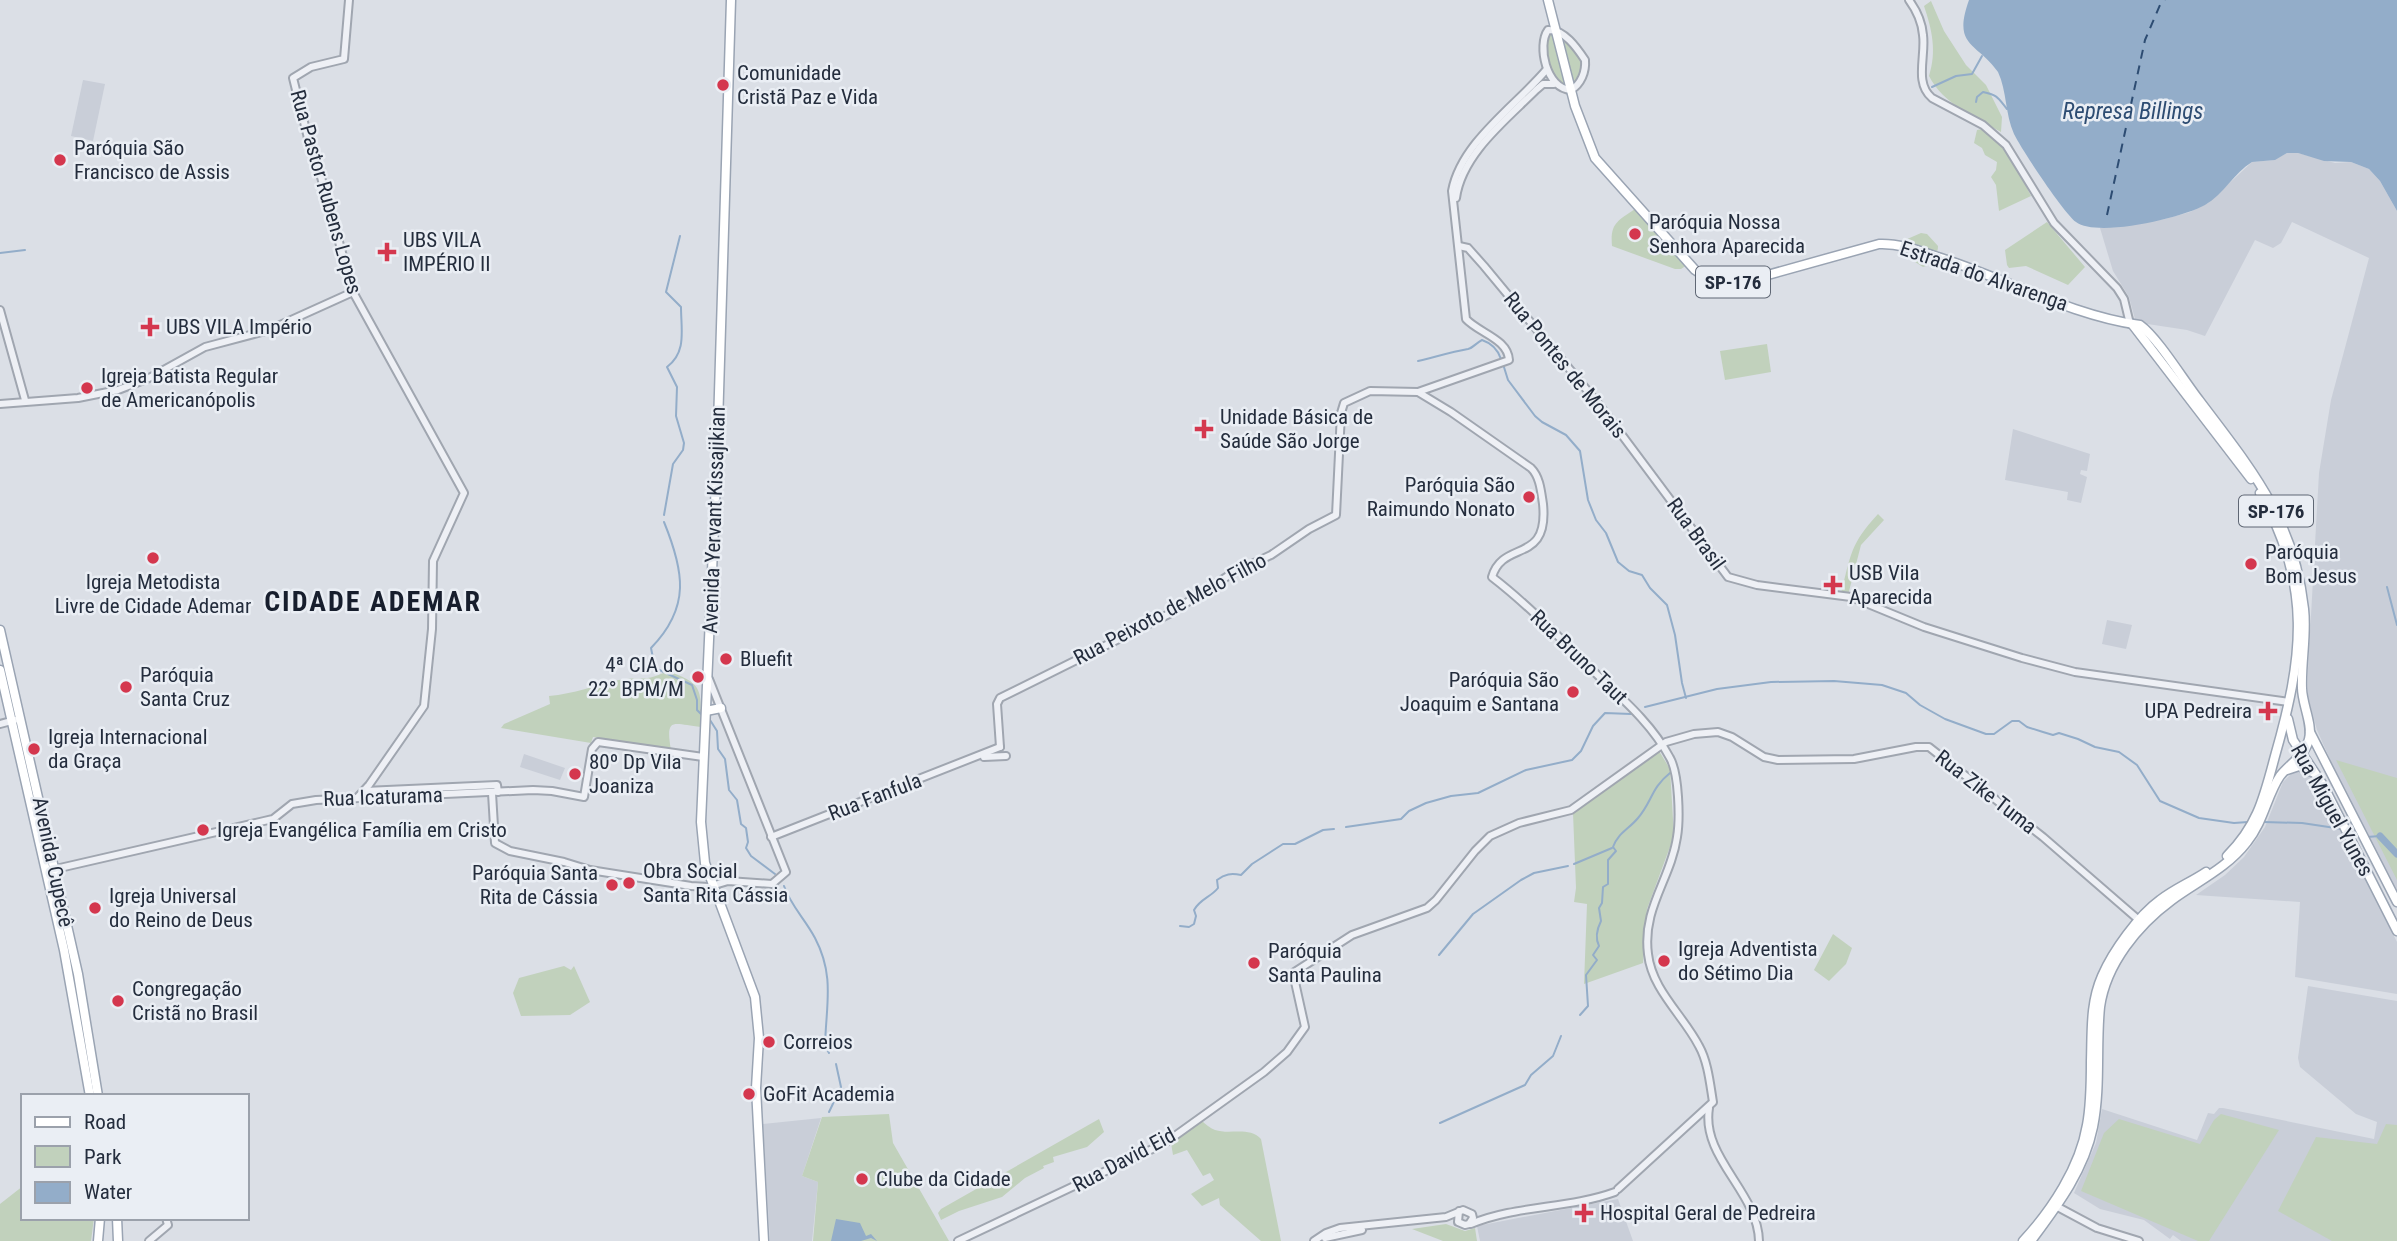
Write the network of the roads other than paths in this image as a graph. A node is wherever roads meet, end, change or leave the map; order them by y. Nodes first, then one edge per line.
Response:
1 (349, 0) edge
2 (731, 0) edge
3 (1548, 0) edge
4 (1909, 0) edge
5 (1554, 30) junction
6 (1547, 69) junction
7 (1554, 84) junction
8 (1534, 88) junction
9 (1570, 90) junction
10 (1459, 246) junction
11 (353, 292) junction
12 (0, 310) edge
13 (2135, 326) junction
14 (1418, 392) junction
15 (25, 400) junction
16 (0, 404) edge
17 (1665, 491) joint
18 (0, 630) edge
19 (0, 670) edge
20 (707, 676) junction
21 (2289, 702) junction
22 (721, 708) junction
23 (706, 711) junction
24 (16, 720) junction
25 (0, 724) edge
26 (2310, 732) junction
27 (1661, 744) junction
28 (1000, 747) junction
29 (2302, 753) junction
30 (703, 757) junction
31 (978, 757) junction
32 (2284, 772) junction
33 (2318, 775) junction
34 (495, 790) junction
35 (365, 791) junction
36 (357, 799) junction
37 (771, 837) junction
38 (2354, 846) junction
39 (50, 870) junction
40 (2382, 873) junction
41 (713, 884) junction
42 (2397, 902) edge
43 (2141, 923) junction
44 (2397, 930) edge
45 (1306, 1027) joint
46 (90, 1094) edge
47 (98, 1094) edge
48 (1711, 1104) junction
49 (2054, 1205) junction
50 (1463, 1210) junction
51 (1492, 1215) junction
52 (100, 1220) edge
53 (117, 1220) edge
54 (167, 1221) edge
55 (1461, 1224) junction
56 (1469, 1224) junction
57 (98, 1241) edge
58 (118, 1241) edge
59 (149, 1241) edge
60 (764, 1241) edge
61 (958, 1241) edge
62 (1314, 1241) edge
63 (1320, 1241) edge
64 (1759, 1241) edge
65 (2023, 1241) edge
66 (2031, 1241) edge
67 (2139, 1241) edge

1 - 11 street, Rua Pastor Rubens Lopes
2 - 20 main road, Avenida Yervant Kissajikian
3 - 5 main road, Estrada do Alvarenga / SP-176
4 - 13 street
5 - 6 street
5 - 9 main road, Estrada do Alvarenga / SP-176
5 - 9 street
6 - 7 street
6 - 8 street
7 - 8 street
7 - 9 street
8 - 10 street
9 - 13 main road, Estrada do Alvarenga / SP-176
10 - 14 street
10 - 17 street, Rua Pontes de Morais
11 - 15 street
11 - 35 street, Rua Pastor Rubens Lopes
12 - 15 street
13 - 21 main road, SP-176
13 - 26 main road, SP-176
14 - 27 street, Rua Bruno Taut
14 - 28 street, Rua Peixoto de Melo Filho
15 - 16 street
17 - 21 street, Rua Brasil
18 - 24 main road, Avenida Cupecê
19 - 24 main road, Avenida Cupecê
20 - 22 street
20 - 23 main road, Avenida Yervant Kissajikian
21 - 26 main road, Rua Miguel Yunes
21 - 29 main road, Rua Miguel Yunes
21 - 43 main road
22 - 23 main road
22 - 37 street
23 - 30 main road, Avenida Yervant Kissajikian
24 - 25 street
24 - 39 main road, Avenida Cupecê
26 - 29 main road
26 - 40 main road, Rua Miguel Yunes
27 - 43 street, Rua Zike Tuma
27 - 45 street, Rua Zike Tuma
27 - 48 street, Rua Bruno Taut
28 - 31 street, Rua Fanfula
28 - 31 street
29 - 32 main road
29 - 33 main road, Rua Miguel Yunes
30 - 34 street
30 - 41 main road, Avenida Yervant Kissajikian
31 - 37 street, Rua Fanfula
32 - 33 main road
32 - 43 main road
33 - 38 main road, Rua Miguel Yunes
34 - 35 street, Rua Icaturama
34 - 36 street, Rua Icaturama
34 - 41 street
35 - 36 street
36 - 39 street, Rua Icaturama
37 - 41 street
38 - 40 main road
38 - 44 main road, Rua Miguel Yunes
39 - 46 main road, Avenida Cupecê
39 - 47 main road, Avenida Cupecê
40 - 42 main road, Rua Miguel Yunes
41 - 60 main road, Avenida Yervant Kissajikian
43 - 49 main road
45 - 61 street, Rua David Eid
48 - 51 street
48 - 64 street, Rua Bruno Taut
49 - 65 main road
49 - 66 main road
49 - 67 street
50 - 51 street
50 - 55 street
50 - 56 street
50 - 62 street
51 - 56 street
52 - 57 main road
53 - 58 main road
54 - 59 street
55 - 56 street
55 - 63 street

